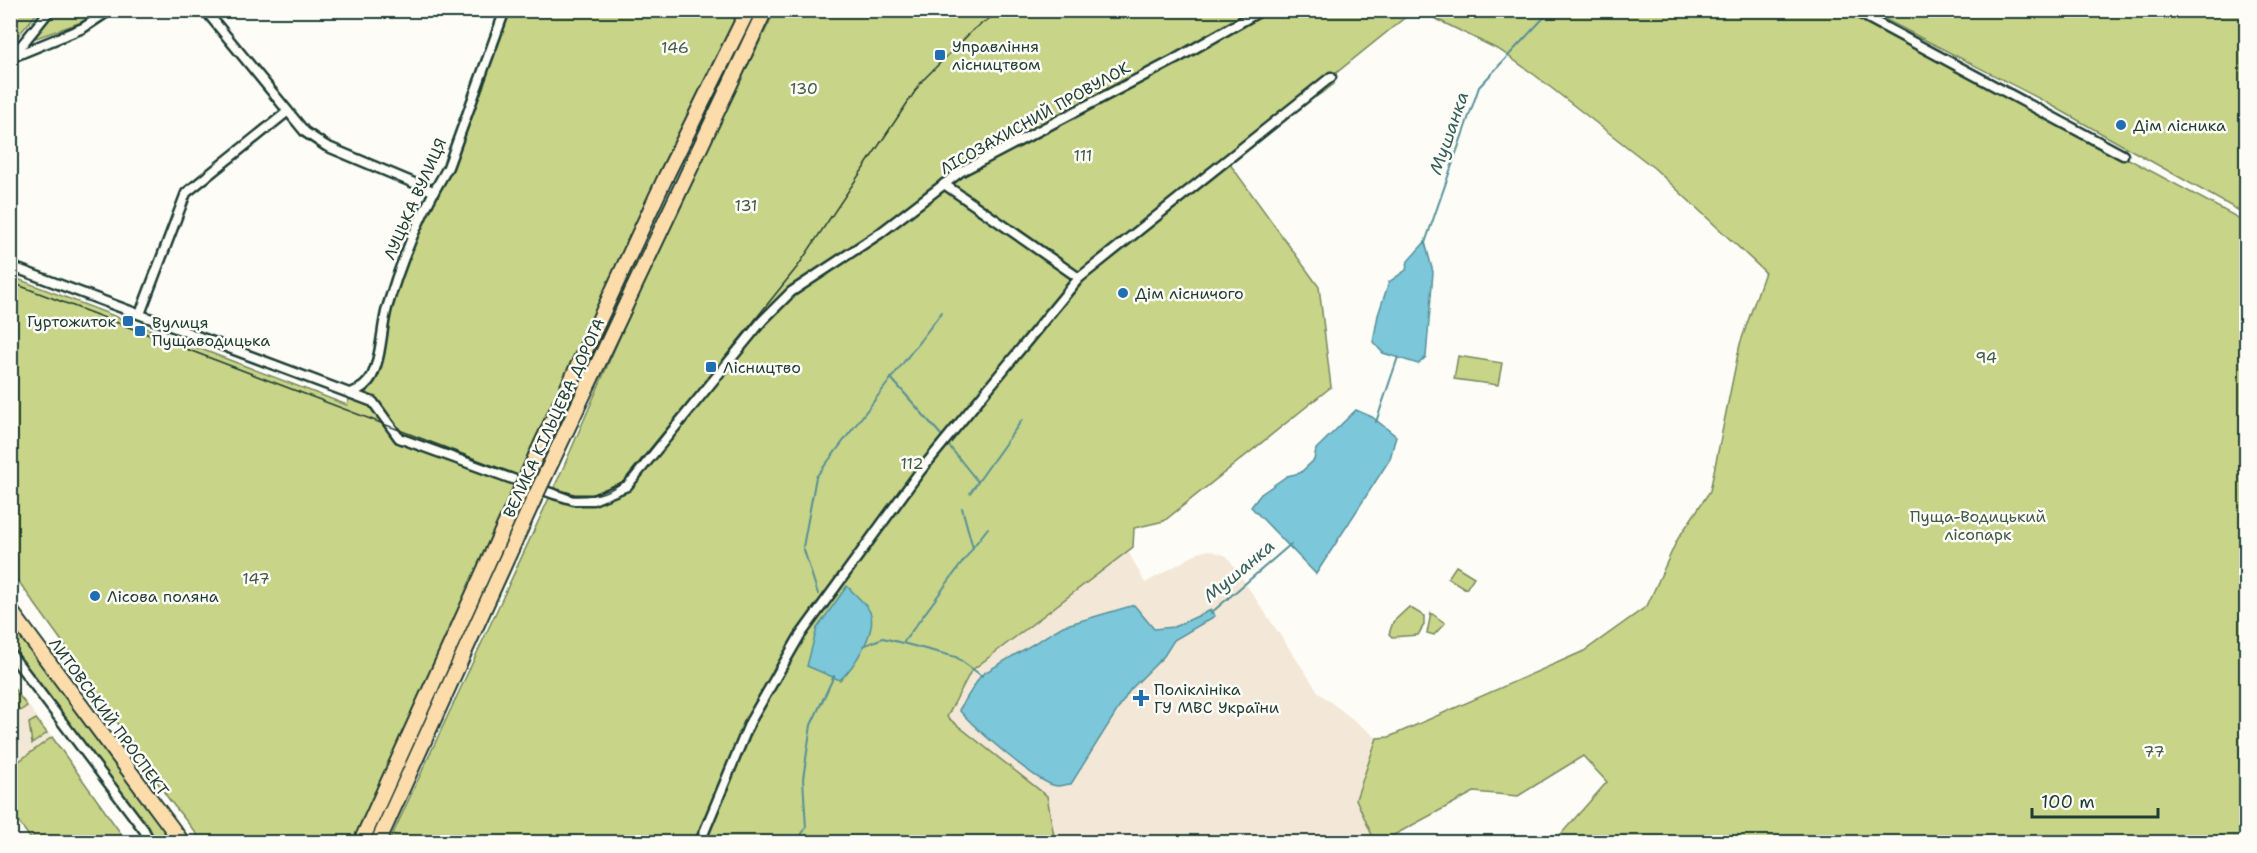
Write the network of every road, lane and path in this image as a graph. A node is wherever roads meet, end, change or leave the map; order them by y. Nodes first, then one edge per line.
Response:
1 (50, 10) edge
2 (110, 10) edge
3 (205, 10) edge
4 (505, 10) edge
5 (748, 10) edge
6 (765, 10) edge
7 (1262, 10) edge
8 (1853, 10) edge
9 (11, 57) edge
10 (1331, 77) dead end
11 (287, 112) junction
12 (2123, 155) dead end
13 (944, 184) junction
14 (434, 191) junction
15 (10, 266) edge
16 (1078, 278) junction
17 (140, 314) junction
18 (351, 393) junction
19 (10, 610) edge
20 (10, 653) edge
21 (150, 843) edge
22 (182, 843) edge
23 (361, 843) edge
24 (378, 843) edge
25 (700, 843) edge

1 - 9 street
2 - 9 street
3 - 11 street
4 - 14 street, ЛУЦЬКА ВУЛИЦЯ
5 - 23 main road, ВЕЛИКА КІЛЬЦЕВА ДОРОГА, bridge
6 - 24 main road, ВЕЛИКА КІЛЬЦЕВА ДОРОГА, bridge
7 - 13 street, ЛІСОЗАХИСНИЙ ПРОВУЛОК
8 - 12 street
10 - 16 street
11 - 14 street
11 - 17 street
13 - 16 street
13 - 18 street, ЛІСОЗАХИСНИЙ ПРОВУЛОК
14 - 18 street, ЛУЦЬКА ВУЛИЦЯ
15 - 17 street, ЛІСОЗАХИСНИЙ ПРОВУЛОК
16 - 25 street
17 - 18 street, ЛІСОЗАХИСНИЙ ПРОВУЛОК
19 - 22 main road, ЛИТОВСЬКИЙ ПРОСПЕКТ
20 - 21 street

